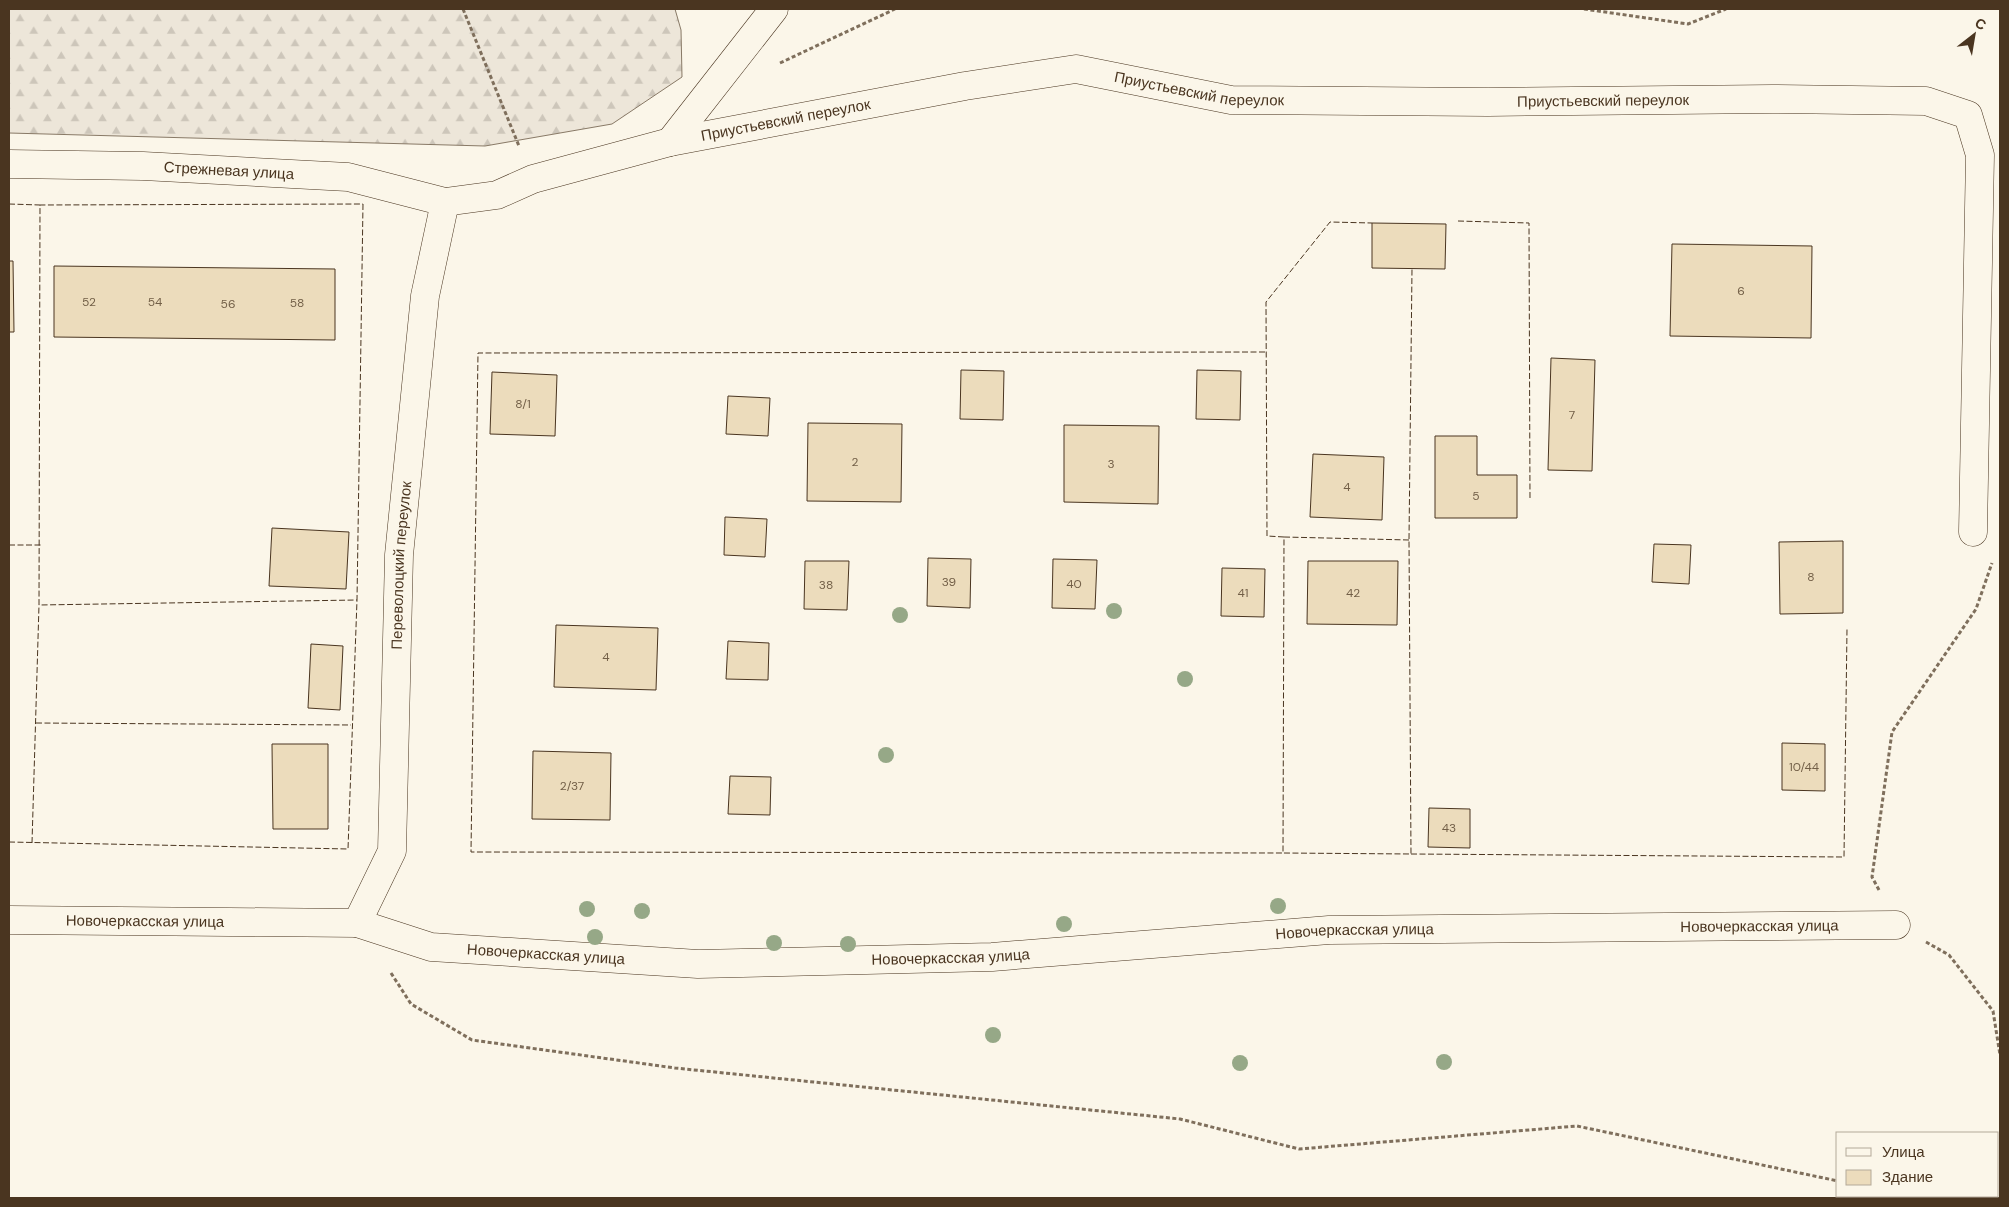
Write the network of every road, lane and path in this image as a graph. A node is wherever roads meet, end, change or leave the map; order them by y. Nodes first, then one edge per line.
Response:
1 (463, 9) edge
2 (774, 9) edge
3 (895, 9) edge
4 (1584, 9) edge
5 (1726, 9) edge
6 (772, 66) dead end
7 (670, 142) junction
8 (9, 164) edge
9 (533, 179) junction
10 (445, 202) junction
11 (1974, 532) dead end
12 (1994, 556) dead end
13 (9, 920) edge
14 (357, 923) junction
15 (1896, 926) junction
16 (390, 972) dead end
17 (2000, 1055) edge
18 (1836, 1181) edge

1 - 9 path
2 - 7 street
3 - 6 path
4 - 5 path
7 - 9 street, Приустьевский переулок
7 - 11 street, Приустьевский переулок
8 - 10 street, Стрежневая улица
9 - 10 street, Приустьевский переулок
10 - 14 street, Переволоцкий переулок
12 - 15 path
13 - 14 street, Новочеркасская улица
14 - 15 street, Новочеркасская улица
15 - 17 path
16 - 18 path

